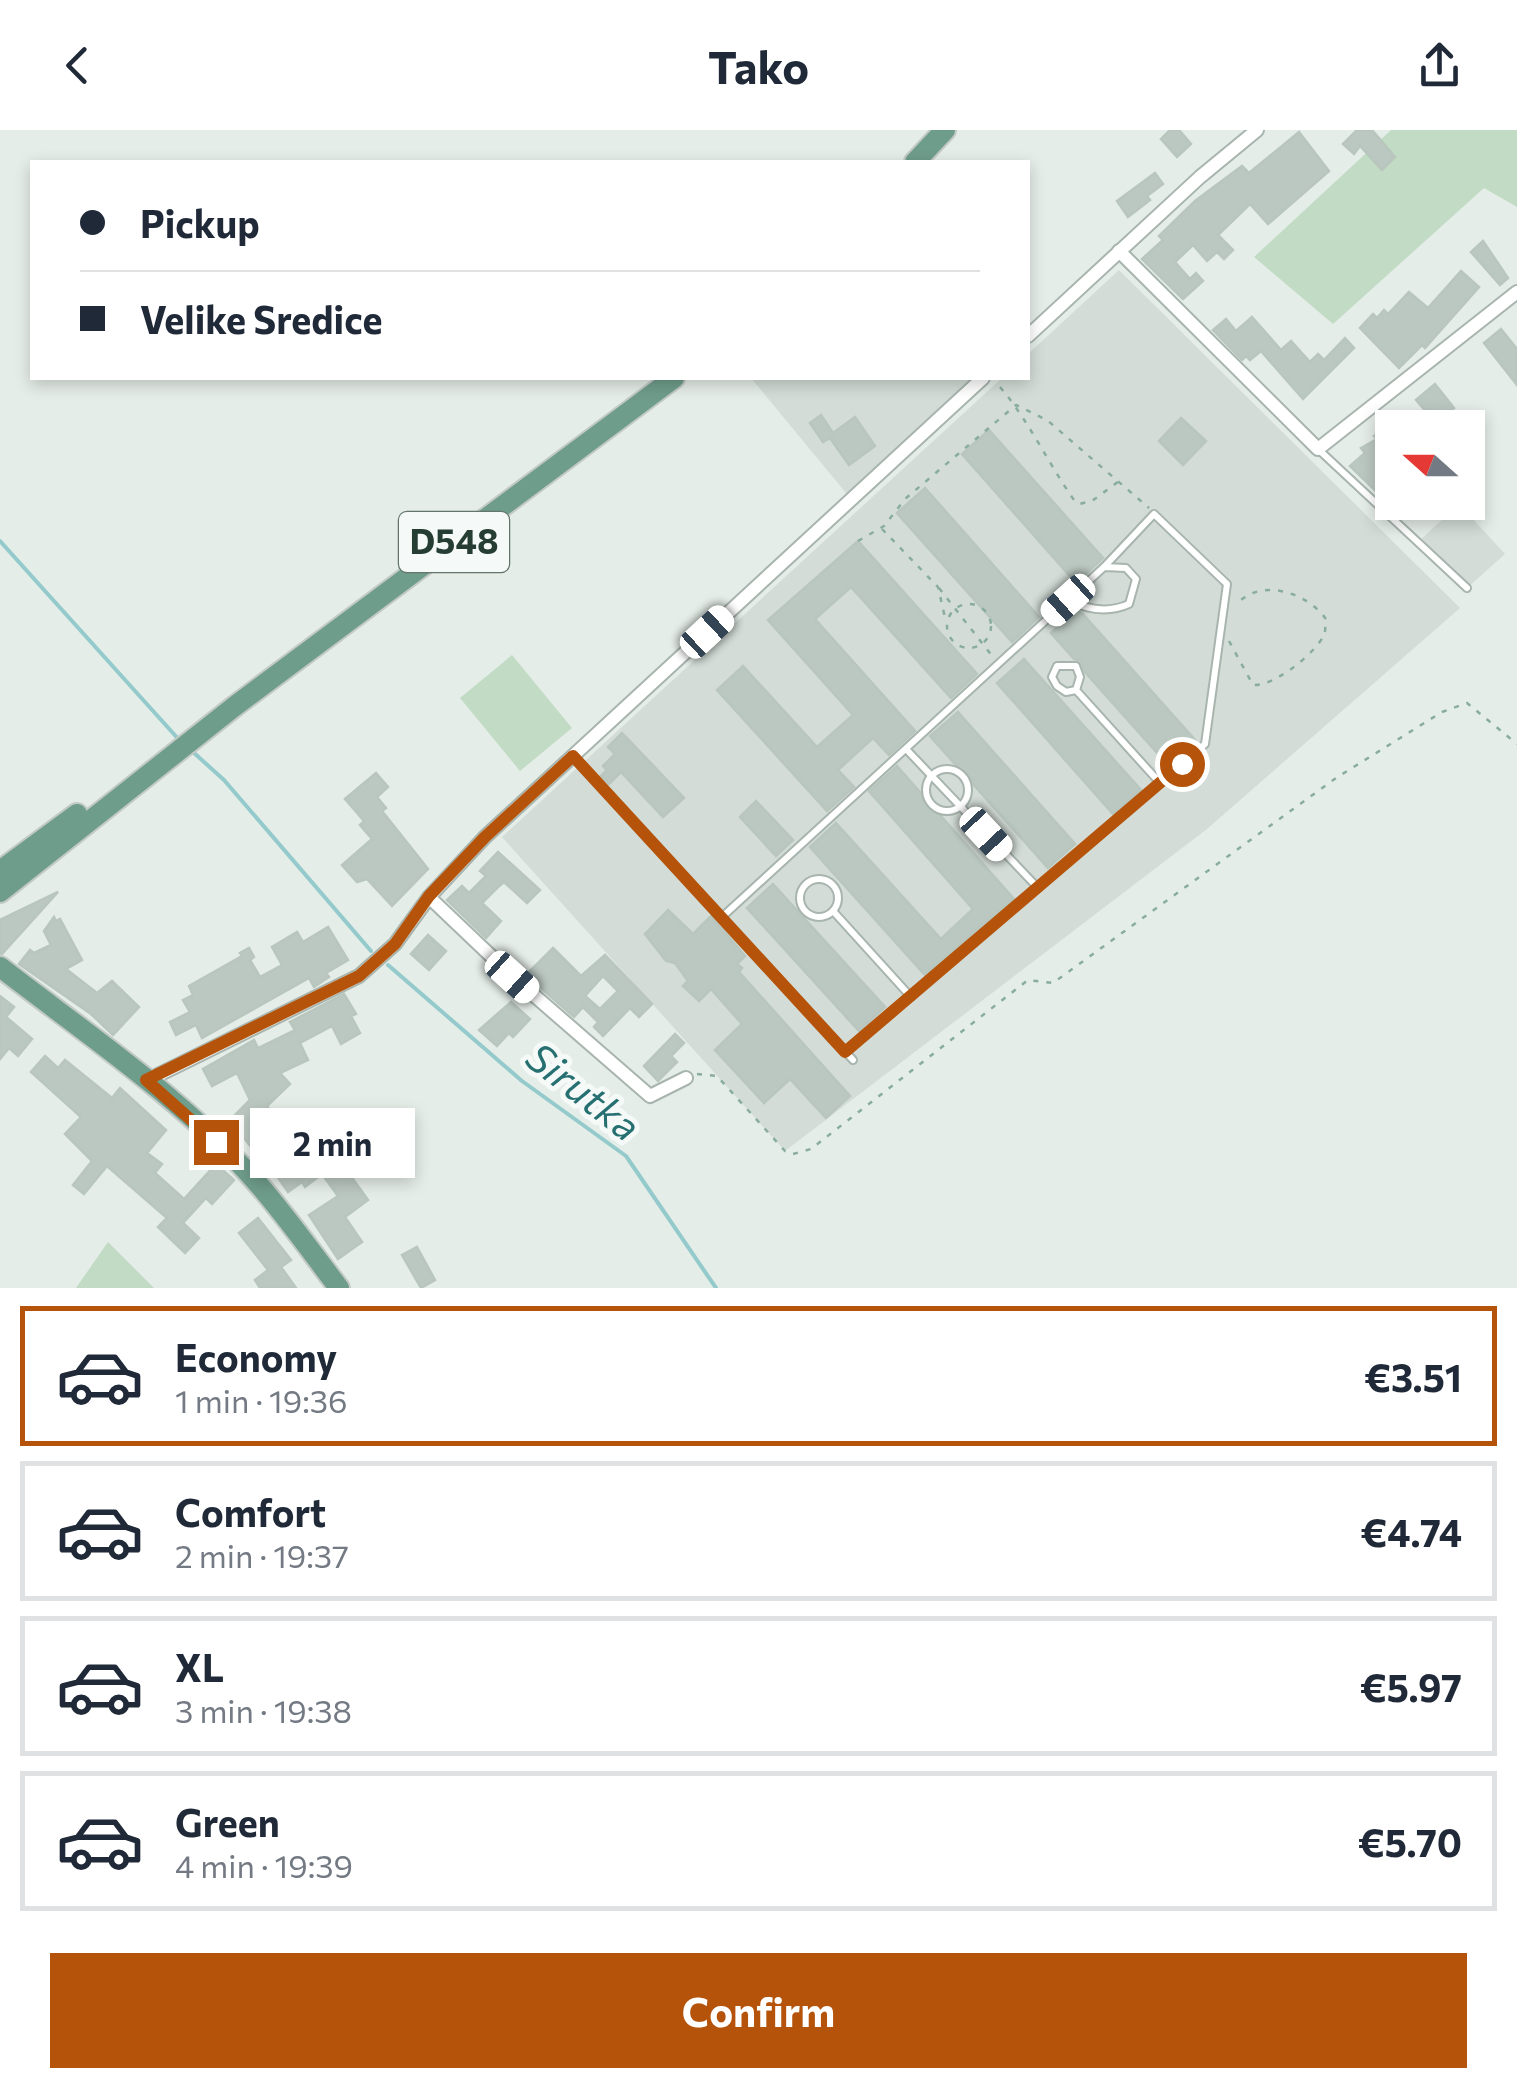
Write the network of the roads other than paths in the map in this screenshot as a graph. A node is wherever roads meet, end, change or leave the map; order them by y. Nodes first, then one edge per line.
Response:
1 (945, 130) edge
2 (1257, 130) edge
3 (917, 160) edge
4 (1119, 252) junction
5 (1517, 292) edge
6 (1030, 334) edge
7 (671, 380) edge
8 (981, 380) edge
9 (1318, 449) junction
10 (1104, 567) junction
11 (1468, 588) dead end
12 (1068, 600) junction
13 (1076, 690) junction
14 (235, 706) junction
15 (906, 749) junction
16 (573, 756) junction
17 (931, 775) junction
18 (1160, 783) junction
19 (961, 806) junction
20 (0, 871) edge
21 (1038, 888) junction
22 (0, 892) edge
23 (429, 896) junction
24 (833, 911) junction
25 (722, 918) junction
26 (0, 967) edge
27 (910, 997) junction
28 (845, 1052) junction
29 (852, 1060) dead end
30 (686, 1078) road end
31 (146, 1080) junction
32 (338, 1288) edge

1 - 3 main road
2 - 4 street
4 - 6 street
4 - 9 street
5 - 9 street
7 - 14 main road, D548
8 - 16 street
9 - 11 lane
10 - 12 lane
10 - 12 lane
10 - 18 lane
12 - 15 lane
13 - 13 lane
13 - 18 lane
14 - 20 main road, D548
14 - 22 main road, D548
15 - 17 lane
15 - 25 lane
16 - 23 street
16 - 25 lane
17 - 19 lane
17 - 19 lane
17 - 19 lane
18 - 21 lane
19 - 21 lane
21 - 27 lane
23 - 30 street
23 - 31 street
24 - 24 lane
24 - 27 lane
25 - 28 lane
26 - 31 main road
27 - 28 lane
28 - 29 lane
31 - 32 main road

